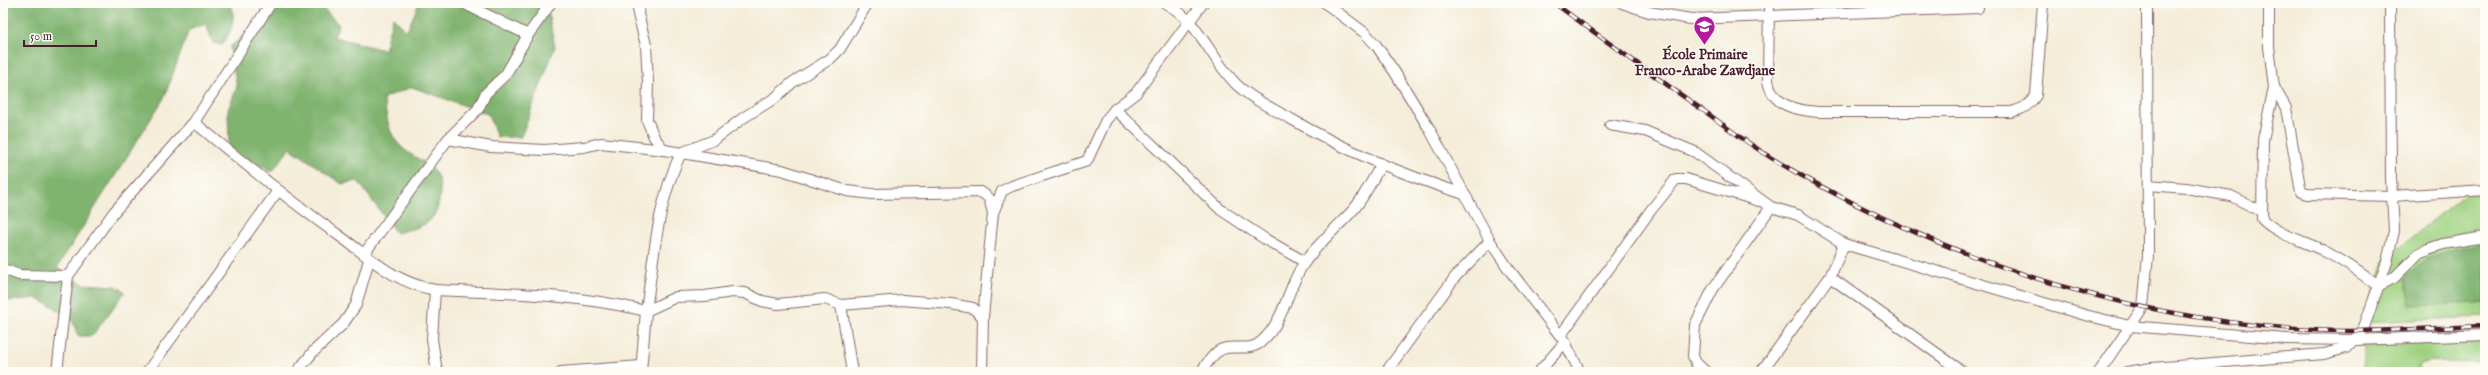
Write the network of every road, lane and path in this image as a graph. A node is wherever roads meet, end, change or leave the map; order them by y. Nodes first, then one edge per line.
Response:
1 (271, 3) edge
2 (463, 3) edge
3 (551, 3) edge
4 (640, 3) edge
5 (1166, 3) edge
6 (1203, 3) edge
7 (1326, 3) edge
8 (1622, 3) edge
9 (1770, 3) edge
10 (2043, 3) edge
11 (2147, 3) edge
12 (2269, 3) edge
13 (2390, 3) edge
14 (866, 6) dead end
15 (1978, 8) dead end
16 (1769, 16) junction
17 (1190, 21) junction
18 (528, 35) junction
19 (2274, 87) junction
20 (1115, 109) junction
21 (194, 122) junction
22 (1610, 125) dead end
23 (448, 139) junction
24 (664, 150) junction
25 (681, 153) junction
26 (1380, 165) junction
27 (2148, 185) junction
28 (2485, 190) edge
29 (1002, 191) junction
30 (277, 192) junction
31 (981, 192) junction
32 (1464, 194) junction
33 (2393, 196) junction
34 (1767, 204) junction
35 (2261, 211) junction
36 (993, 213) junction
37 (2485, 237) edge
38 (1490, 241) junction
39 (1844, 244) junction
40 (366, 257) junction
41 (1305, 262) junction
42 (3, 269) edge
43 (68, 276) junction
44 (1830, 277) junction
45 (2378, 286) junction
46 (435, 290) junction
47 (841, 305) junction
48 (646, 310) junction
49 (983, 317) junction
50 (2130, 326) junction
51 (2485, 335) edge
52 (1563, 338) junction
53 (2355, 340) junction
54 (641, 369) edge
55 (57, 372) edge
56 (147, 372) edge
57 (297, 372) edge
58 (437, 372) edge
59 (562, 372) edge
60 (852, 372) edge
61 (982, 372) edge
62 (1201, 372) edge
63 (1386, 372) edge
64 (1539, 372) edge
65 (1580, 372) edge
66 (1706, 372) edge
67 (1761, 372) edge
68 (1963, 372) edge
69 (2099, 372) edge
70 (2127, 372) edge

1 - 21 street
2 - 18 street
3 - 18 street
4 - 24 street
5 - 17 street
6 - 17 street
7 - 32 street
8 - 16 street
9 - 16 street
10 - 16 street
11 - 27 street
12 - 19 street
13 - 33 street
14 - 25 street
15 - 16 street
17 - 20 street
17 - 26 street
18 - 23 street
19 - 33 street
19 - 35 street
20 - 29 street
20 - 41 street
21 - 30 street
21 - 43 street
22 - 34 street
23 - 24 street
23 - 40 street
24 - 25 street
25 - 31 street
25 - 48 street
26 - 32 street
26 - 41 street
27 - 35 street
27 - 50 street
28 - 33 street
29 - 31 street
29 - 36 street
30 - 40 street
30 - 56 street
31 - 36 street
32 - 38 street
33 - 45 street
34 - 39 street
34 - 52 street
34 - 66 street
35 - 45 street
36 - 49 street
37 - 45 street
38 - 52 street
38 - 63 street
39 - 44 street
39 - 50 street
40 - 46 street
40 - 57 street
41 - 62 street
42 - 43 street
43 - 55 street
44 - 67 street
44 - 68 street
45 - 53 street
46 - 48 street
46 - 58 street
47 - 48 street
47 - 49 street
47 - 60 street
48 - 54 street
49 - 61 street
50 - 53 street
50 - 69 street
51 - 53 street
52 - 64 street
52 - 65 street
53 - 70 street
54 - 59 street

